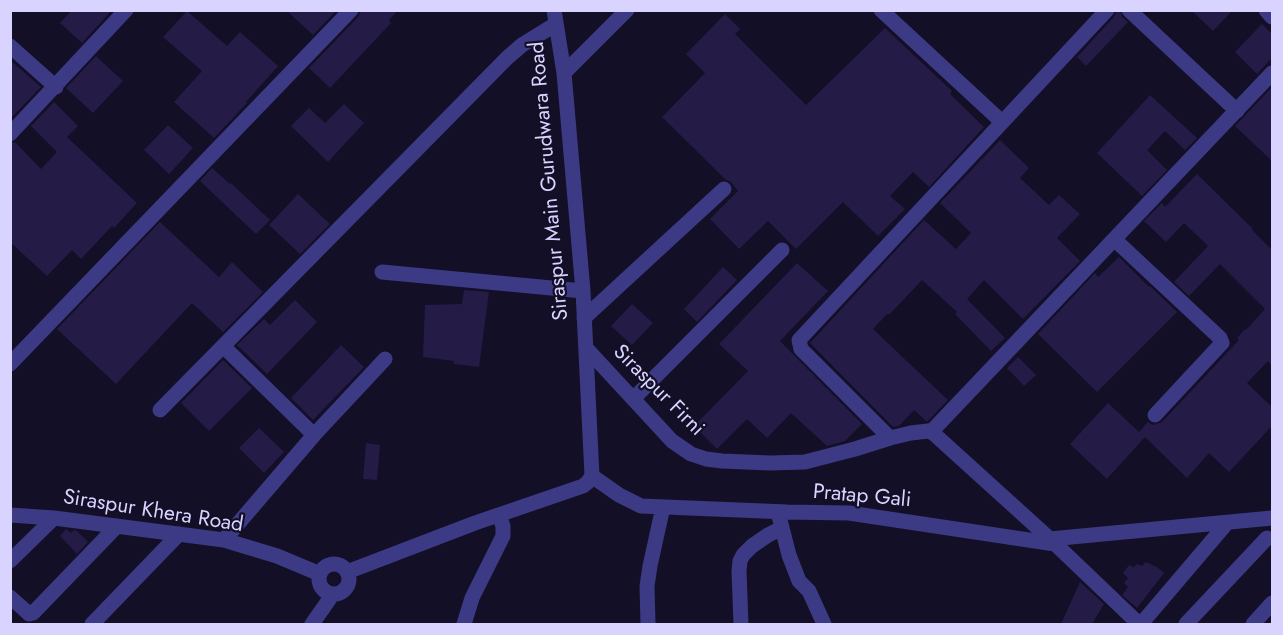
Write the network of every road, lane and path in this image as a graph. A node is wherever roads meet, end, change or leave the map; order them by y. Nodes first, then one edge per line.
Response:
1 (126, 10) edge
2 (351, 10) edge
3 (627, 10) edge
4 (881, 10) edge
5 (1107, 10) edge
6 (1129, 10) edge
7 (1266, 10) edge
8 (555, 17) edge
9 (1272, 17) edge
10 (10, 46) edge
11 (564, 73) junction
12 (1272, 73) edge
13 (56, 87) junction
14 (1237, 111) junction
15 (1002, 122) junction
16 (10, 134) edge
17 (724, 189) dead end
18 (1114, 239) junction
19 (782, 250) dead end
20 (382, 272) dead end
21 (583, 291) junction
22 (584, 318) junction
23 (223, 346) junction
24 (585, 348) junction
25 (385, 359) dead end
26 (10, 364) edge
27 (633, 399) junction
28 (160, 410) dead end
29 (1155, 415) dead end
30 (931, 432) junction
31 (314, 435) junction
32 (890, 438) junction
33 (592, 476) junction
34 (663, 507) junction
35 (778, 512) junction
36 (10, 514) edge
37 (499, 515) junction
38 (54, 518) junction
39 (1272, 518) edge
40 (1252, 521) junction
41 (1227, 523) junction
42 (117, 526) junction
43 (782, 528) junction
44 (179, 534) junction
45 (224, 540) junction
46 (1270, 541) edge
47 (1052, 542) junction
48 (10, 561) edge
49 (347, 572) junction
50 (320, 574) junction
51 (333, 594) junction
52 (1272, 603) edge
53 (13, 604) edge
54 (92, 624) edge
55 (312, 624) edge
56 (464, 624) edge
57 (648, 624) edge
58 (741, 624) edge
59 (824, 624) edge
60 (1140, 624) edge
61 (1186, 624) edge
62 (1253, 624) edge

1 - 13 street
2 - 26 street
3 - 11 street
4 - 15 street
5 - 15 street
6 - 14 street
7 - 9 street
8 - 11 street, Siraspur Main Gurudwara Road
8 - 23 street
10 - 13 street
11 - 21 street, Siraspur Main Gurudwara Road
12 - 14 street
13 - 16 street
14 - 18 street
15 - 32 street
17 - 22 street
18 - 29 street
18 - 30 street
19 - 27 street
20 - 21 street
21 - 22 street, Siraspur Main Gurudwara Road
22 - 24 street, Siraspur Main Gurudwara Road
23 - 28 street
23 - 31 street
24 - 27 street, Siraspur Firni
24 - 33 street, Siraspur Firni
25 - 31 street
27 - 32 street, Siraspur Firni
30 - 32 street, Siraspur Firni
30 - 47 street
31 - 45 street
33 - 34 street, Pratap Gali
33 - 37 street
34 - 35 street, Pratap Gali
34 - 57 street
35 - 43 street
35 - 47 street, Pratap Gali
36 - 38 street, Siraspur Khera Road
37 - 49 street
37 - 56 street
38 - 42 street, Siraspur Khera Road
38 - 48 street
39 - 40 street
40 - 41 street
40 - 46 street
41 - 47 street
41 - 60 street
42 - 44 street, Siraspur Khera Road
42 - 53 street
43 - 58 street
43 - 59 street
44 - 45 street, Siraspur Khera Road
44 - 54 street
45 - 50 street, Siraspur Khera Road
46 - 61 street
47 - 60 street
49 - 50 street
49 - 51 street
50 - 51 street
51 - 55 street
52 - 62 street

